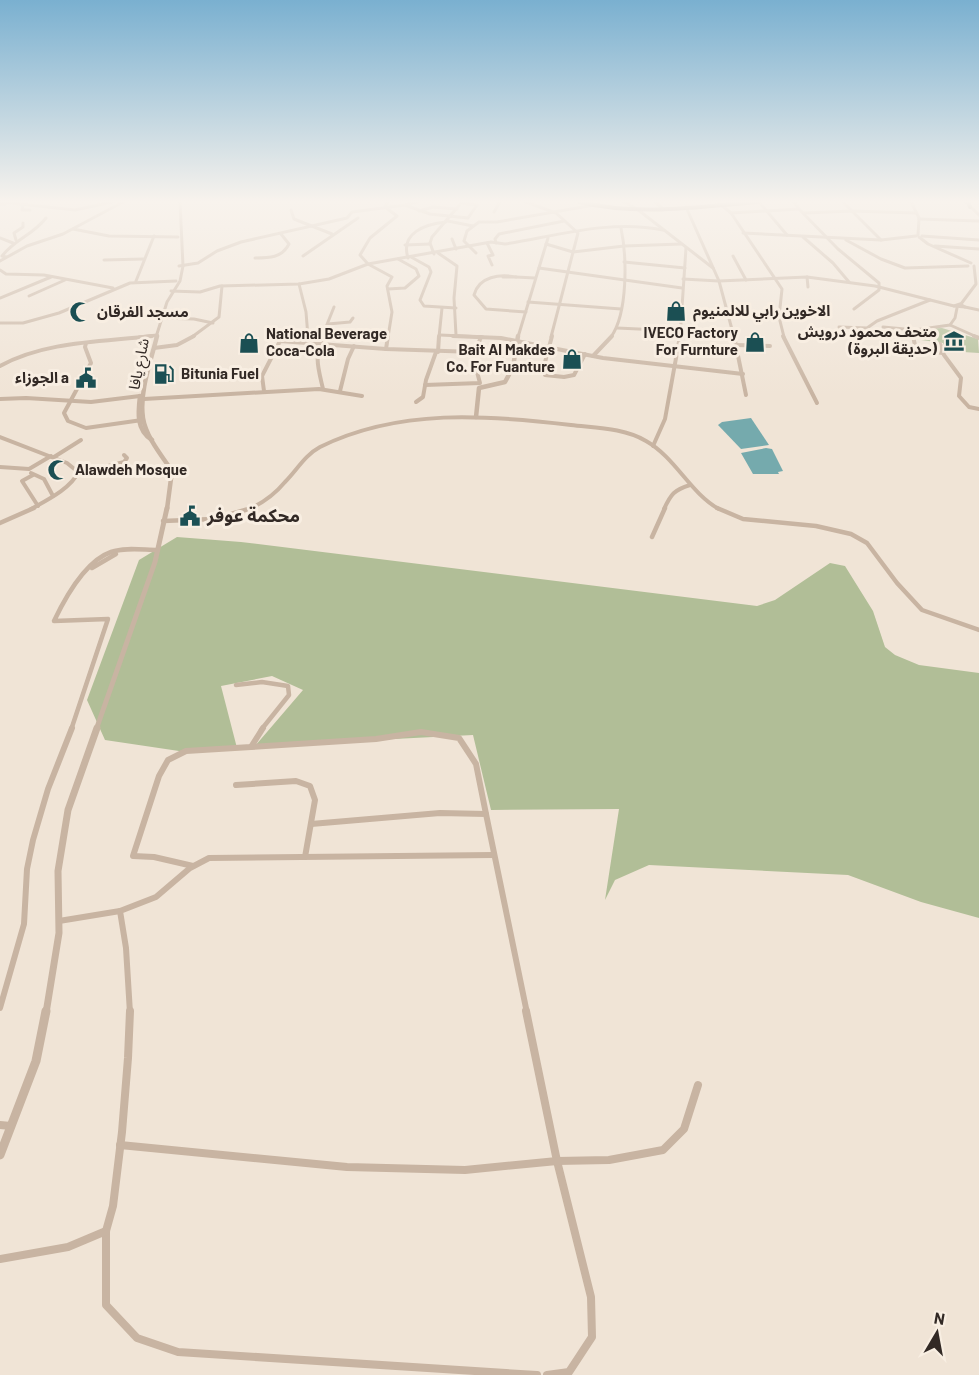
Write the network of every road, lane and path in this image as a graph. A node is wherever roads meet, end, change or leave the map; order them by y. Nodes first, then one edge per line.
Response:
1 (141, 266) edge
2 (181, 266) joint
3 (362, 266) edge
4 (372, 266) edge
5 (410, 266) edge
6 (427, 266) edge
7 (458, 266) edge
8 (569, 266) edge
9 (624, 266) edge
10 (666, 266) edge
11 (711, 266) edge
12 (739, 266) edge
13 (767, 266) edge
14 (835, 266) edge
15 (859, 266) edge
16 (900, 266) edge
17 (963, 266) edge
18 (972, 266) edge
19 (539, 268) joint
20 (685, 268) joint
21 (713, 268) joint
22 (0, 270) edge
23 (567, 273) junction
24 (870, 276) joint
25 (53, 277) junction
26 (503, 277) joint
27 (532, 277) junction
28 (807, 277) junction
29 (776, 278) junction
30 (683, 279) junction
31 (65, 280) junction
32 (176, 280) junction
33 (746, 280) junction
34 (136, 281) junction
35 (623, 281) junction
36 (719, 281) junction
37 (849, 282) junction
38 (298, 284) junction
39 (978, 284) edge
40 (222, 286) junction
41 (878, 286) junction
42 (808, 287) dead end
43 (682, 288) junction
44 (888, 288) junction
45 (114, 289) junction
46 (388, 289) junction
47 (173, 291) junction
48 (970, 293) junction
49 (979, 295) edge
50 (29, 296) dead end
51 (0, 298) edge
52 (930, 300) junction
53 (528, 302) junction
54 (559, 304) junction
55 (963, 305) junction
56 (956, 306) junction
57 (334, 307) dead end
58 (442, 308) junction
59 (456, 308) junction
60 (621, 309) junction
61 (854, 309) dead end
62 (979, 310) edge
63 (526, 312) junction
64 (161, 318) junction
65 (353, 318) dead end
66 (0, 322) edge
67 (213, 323) junction
68 (328, 324) junction
69 (950, 325) junction
70 (839, 327) dead end
71 (883, 327) dead end
72 (617, 328) junction
73 (913, 330) junction
74 (682, 331) junction
75 (440, 335) junction
76 (456, 335) junction
77 (977, 335) edge
78 (154, 336) junction
79 (481, 337) junction
80 (362, 339) dead end
81 (517, 340) junction
82 (308, 342) junction
83 (86, 343) junction
84 (321, 343) junction
85 (940, 344) dead end
86 (736, 345) junction
87 (770, 346) dead end
88 (355, 347) junction
89 (549, 347) junction
90 (154, 348) junction
91 (386, 349) junction
92 (437, 352) junction
93 (475, 352) junction
94 (943, 353) junction
95 (585, 354) junction
96 (593, 356) junction
97 (0, 366) edge
98 (675, 368) junction
99 (743, 374) junction
100 (425, 385) junction
101 (322, 389) junction
102 (264, 391) junction
103 (340, 391) junction
104 (747, 395) dead end
105 (362, 396) dead end
106 (142, 397) junction
107 (0, 399) edge
108 (70, 401) junction
109 (416, 402) dead end
110 (817, 403) dead end
111 (979, 409) edge
112 (476, 417) junction
113 (140, 420) junction
114 (0, 437) edge
115 (81, 440) dead end
116 (653, 446) junction
117 (124, 455) dead end
118 (53, 456) junction
119 (0, 467) edge
120 (28, 468) junction
121 (77, 474) junction
122 (33, 475) junction
123 (690, 485) junction
124 (54, 496) junction
125 (38, 506) junction
126 (0, 523) edge
127 (164, 524) junction
128 (652, 537) dead end
129 (158, 550) junction
130 (979, 630) edge
131 (236, 685) dead end
132 (251, 747) junction
133 (236, 785) dead end
134 (486, 814) junction
135 (311, 824) junction
136 (493, 855) junction
137 (305, 857) junction
138 (193, 866) junction
139 (120, 911) junction
140 (59, 921) junction
141 (0, 1008) edge
142 (698, 1085) dead end
143 (0, 1125) edge
144 (11, 1126) junction
145 (120, 1145) junction
146 (0, 1155) edge
147 (557, 1161) junction
148 (106, 1231) junction
149 (0, 1259) edge
150 (537, 1375) edge
151 (547, 1375) edge

1 - 34 street
2 - 32 street
2 - 47 street, شارع يافا
3 - 38 street
4 - 46 street
5 - 46 street
6 - 58 street
7 - 59 street
8 - 23 street
9 - 35 street
10 - 20 street
11 - 21 street
12 - 33 street
13 - 29 street
14 - 37 street
15 - 24 street
16 - 17 street
18 - 39 street
19 - 23 street
19 - 27 street
20 - 30 street
21 - 36 street
22 - 25 street
23 - 35 street
23 - 54 street
24 - 41 street
25 - 31 street
25 - 51 street
26 - 27 street
26 - 63 street
27 - 53 street
28 - 29 street
28 - 37 street
28 - 42 street
29 - 33 street
29 - 110 street
30 - 36 street
30 - 43 street
31 - 45 street
31 - 50 street
32 - 34 street
32 - 47 street
33 - 36 street
34 - 45 street
35 - 43 street
35 - 60 street
36 - 86 street
37 - 41 street
38 - 40 street
38 - 82 street
39 - 48 street
40 - 47 street
40 - 67 street
41 - 44 street
41 - 61 street
43 - 74 street
44 - 52 street
44 - 56 street
45 - 66 street
46 - 91 street
47 - 64 street, شارع يافا
47 - 78 street
48 - 49 street
48 - 55 street
52 - 56 street
52 - 70 street
53 - 54 street
53 - 63 street
54 - 60 street
54 - 89 street
55 - 56 street
55 - 62 street
56 - 69 street
57 - 68 street
58 - 59 street
58 - 75 street
59 - 76 street
60 - 72 street
63 - 81 street
64 - 67 street
64 - 78 street, شارع يافا
65 - 68 street
67 - 90 street
68 - 84 street
69 - 73 street
69 - 77 street
71 - 73 street
72 - 74 street
72 - 96 street
73 - 94 street
74 - 98 street
75 - 76 street
75 - 92 street
76 - 79 street
78 - 83 street
78 - 90 street, شارع يافا
78 - 106 street
79 - 81 street
79 - 93 street
80 - 88 street
81 - 89 street
81 - 112 street
82 - 84 street
82 - 102 street
83 - 97 street
83 - 108 street
84 - 88 street
84 - 101 street
85 - 94 street
86 - 87 street
86 - 99 street
88 - 91 street
88 - 103 street
89 - 95 street
89 - 95 street
90 - 106 street, شارع يافا
91 - 92 street
92 - 93 street
92 - 100 street
93 - 100 street
94 - 111 street
95 - 96 street
96 - 98 street
98 - 99 street
98 - 116 street
99 - 104 street
100 - 109 street
101 - 102 street
101 - 103 street
102 - 106 street
103 - 105 street
106 - 108 street
106 - 113 street
107 - 108 street
108 - 113 street
112 - 116 street
112 - 127 street
113 - 127 street
114 - 118 street
115 - 118 street
116 - 123 street
117 - 121 street
118 - 120 street
118 - 121 street
119 - 120 street
120 - 122 street
121 - 124 street
122 - 124 street
122 - 125 street
123 - 128 street
123 - 130 street
124 - 125 street
125 - 126 street
127 - 129 street
129 - 140 street
129 - 141 street
131 - 132 street
132 - 134 street
132 - 138 street
133 - 135 street
134 - 135 street
134 - 136 street
135 - 137 street
136 - 137 street
136 - 147 street
137 - 138 street
138 - 139 street
139 - 140 street
139 - 145 street
140 - 144 street
142 - 147 street
143 - 144 street
144 - 146 street
145 - 147 street
145 - 148 street
147 - 151 street
148 - 149 street
148 - 150 street

